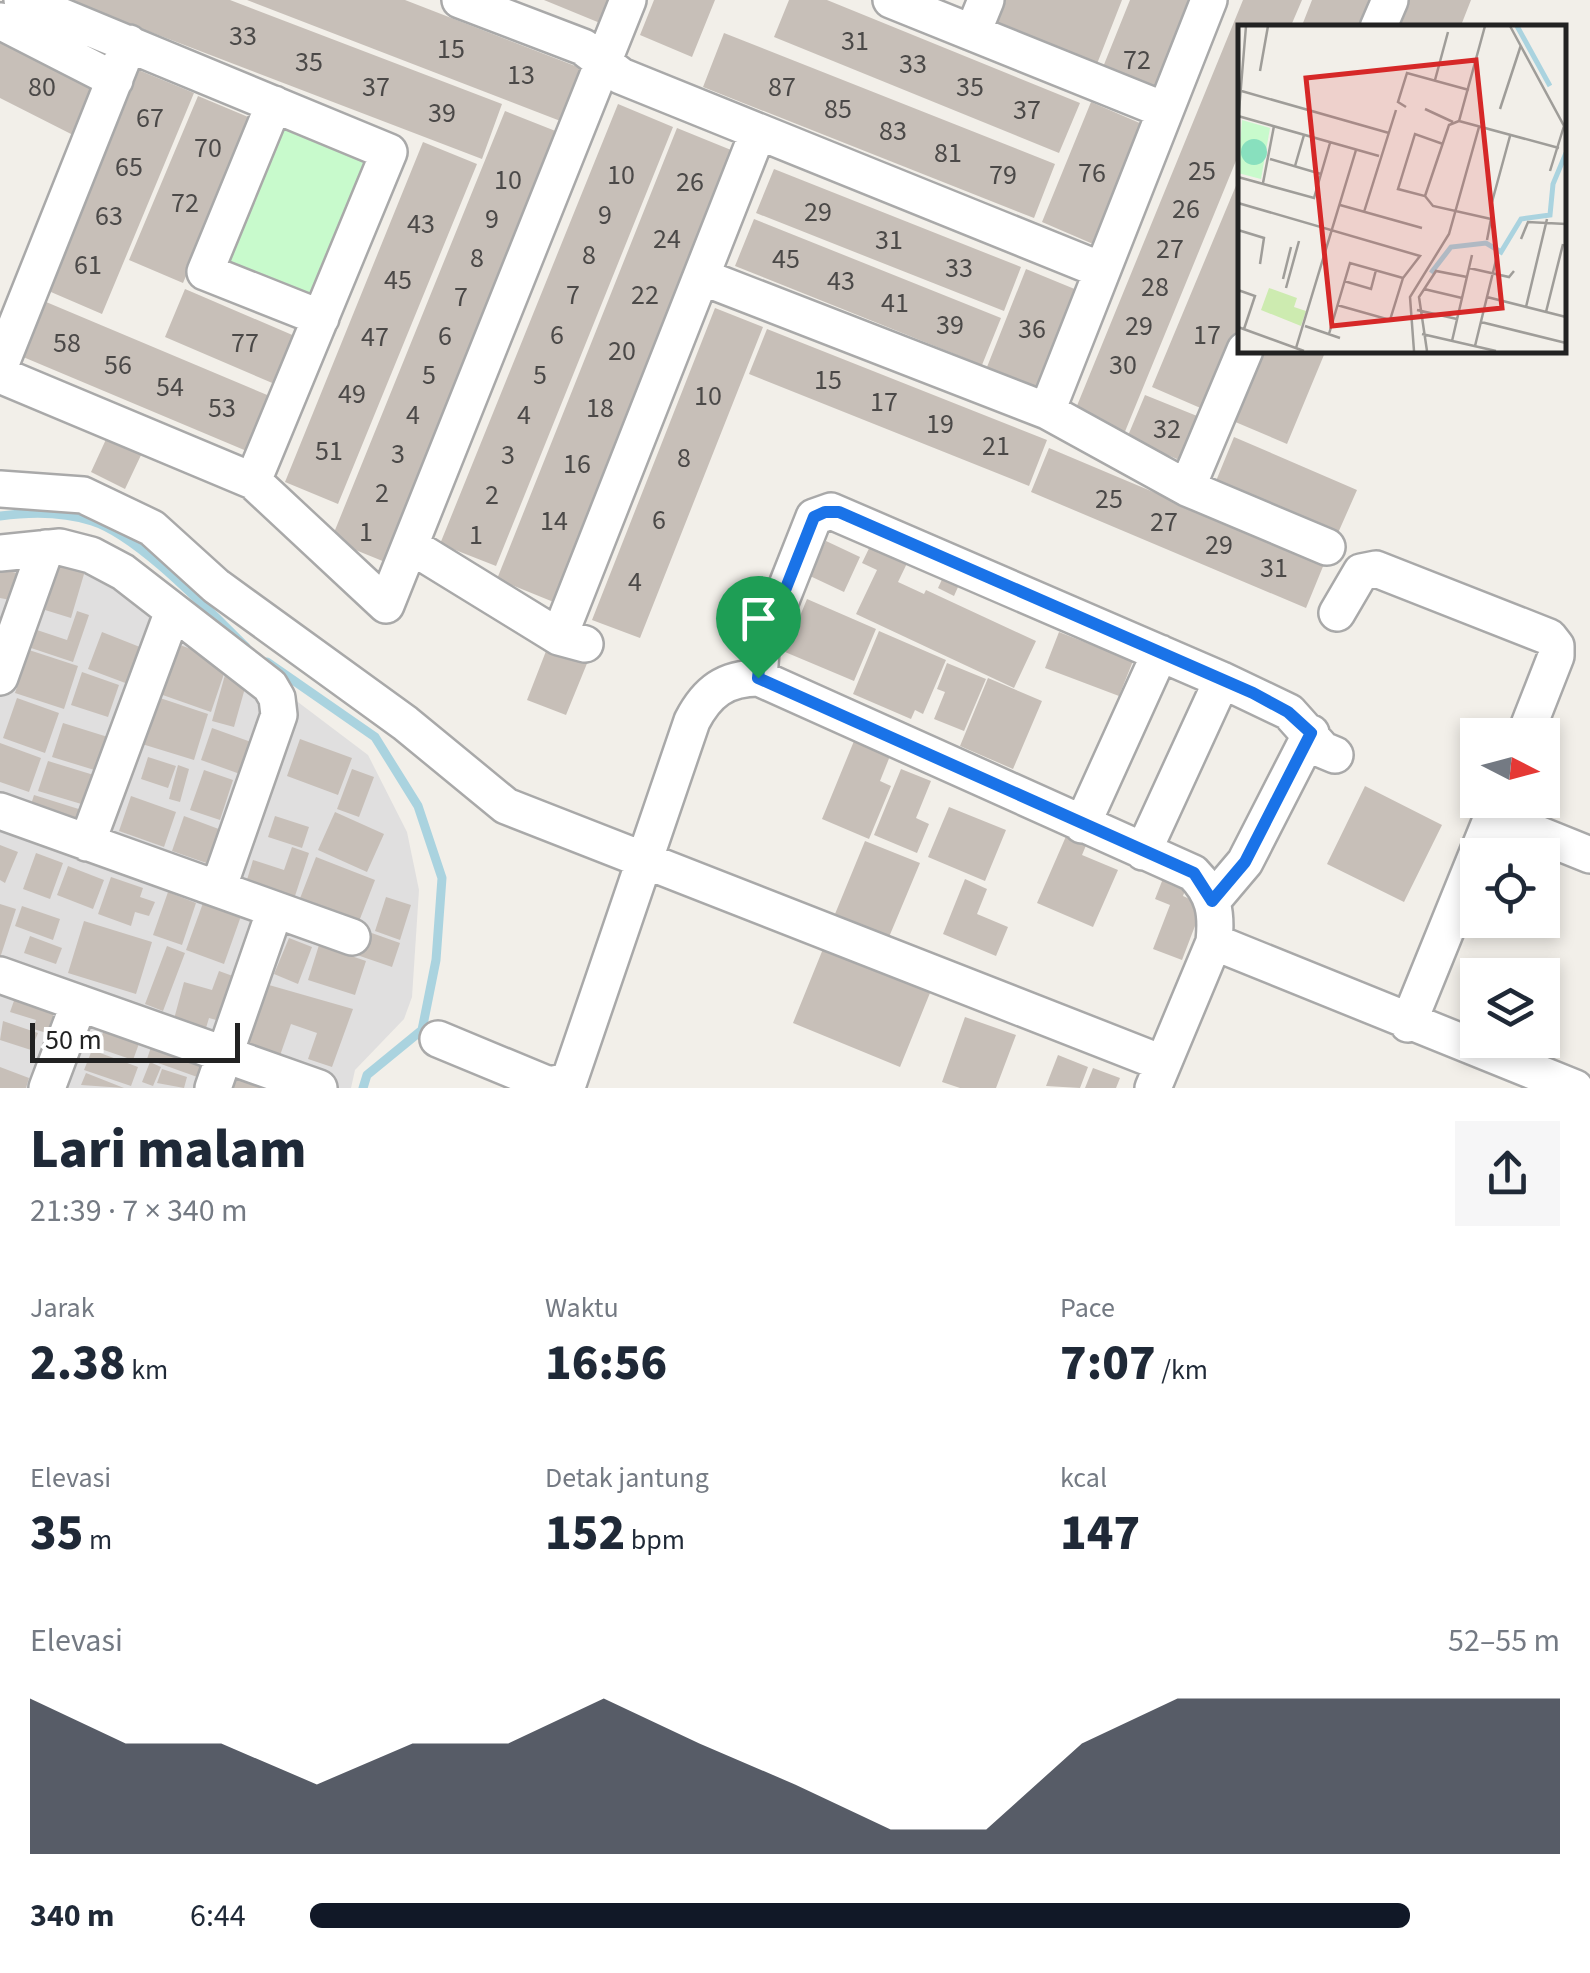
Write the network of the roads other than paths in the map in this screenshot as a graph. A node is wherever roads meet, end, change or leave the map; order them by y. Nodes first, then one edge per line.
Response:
1 (22, 0) edge
2 (460, 0) edge
3 (628, 0) edge
4 (891, 0) edge
5 (1209, 0) edge
6 (1390, 0) edge
7 (979, 16) edge
8 (0, 21) edge
9 (1379, 25) edge
10 (129, 43) junction
11 (602, 63) junction
12 (114, 80) junction
13 (274, 104) junction
14 (1164, 110) junction
15 (758, 132) junction
16 (1101, 270) junction
17 (702, 277) junction
18 (321, 318) junction
19 (1244, 352) edge
20 (0, 366) edge
21 (0, 374) edge
22 (1047, 411) junction
23 (253, 481) junction
24 (0, 488) edge
25 (1188, 488) junction
26 (411, 546) junction
27 (1327, 546) dead end
28 (46, 548) junction
29 (0, 553) edge
30 (173, 611) junction
31 (1337, 613) dead end
32 (1160, 653) junction
33 (0, 677) edge
34 (758, 678) junction
35 (1222, 680) junction
36 (1532, 718) edge
37 (0, 812) edge
38 (1492, 818) edge
39 (1516, 818) edge
40 (1082, 825) junction
41 (87, 844) junction
42 (1143, 852) junction
43 (1590, 855) edge
44 (644, 858) junction
45 (218, 889) junction
46 (1212, 901) junction
47 (275, 910) junction
48 (352, 937) dead end
49 (1214, 942) junction
50 (0, 975) edge
51 (79, 1003) junction
52 (1408, 1024) junction
53 (438, 1039) dead end
54 (225, 1054) junction
55 (1158, 1076) edge
56 (47, 1088) edge
57 (213, 1088) edge
58 (319, 1088) edge
59 (1575, 1088) edge

1 - 10 street
2 - 11 street
3 - 11 street
4 - 7 street
5 - 14 street
6 - 9 street
7 - 14 street
8 - 12 street
10 - 12 street
10 - 13 street
11 - 15 street
11 - 26 street
12 - 20 street
13 - 18 street
13 - 18 street
14 - 16 street
15 - 16 street
15 - 17 street
16 - 22 street
17 - 22 street
17 - 26 street
18 - 23 street
19 - 25 street
21 - 23 street
22 - 25 street
23 - 26 street
24 - 44 street
25 - 27 street
28 - 29 street
28 - 30 street
28 - 33 street
30 - 41 street
30 - 45 street
31 - 36 street
32 - 34 street
32 - 35 street
32 - 40 street
34 - 40 street
34 - 44 street
35 - 42 street
35 - 46 street
37 - 41 street
38 - 52 street
39 - 43 street
40 - 42 street
41 - 45 street
42 - 46 street
44 - 53 street
44 - 55 street
45 - 47 street
46 - 49 street
47 - 48 street
47 - 54 street
49 - 52 street
49 - 55 street
50 - 51 street
51 - 54 street
51 - 56 street
52 - 59 street
54 - 57 street
54 - 58 street

